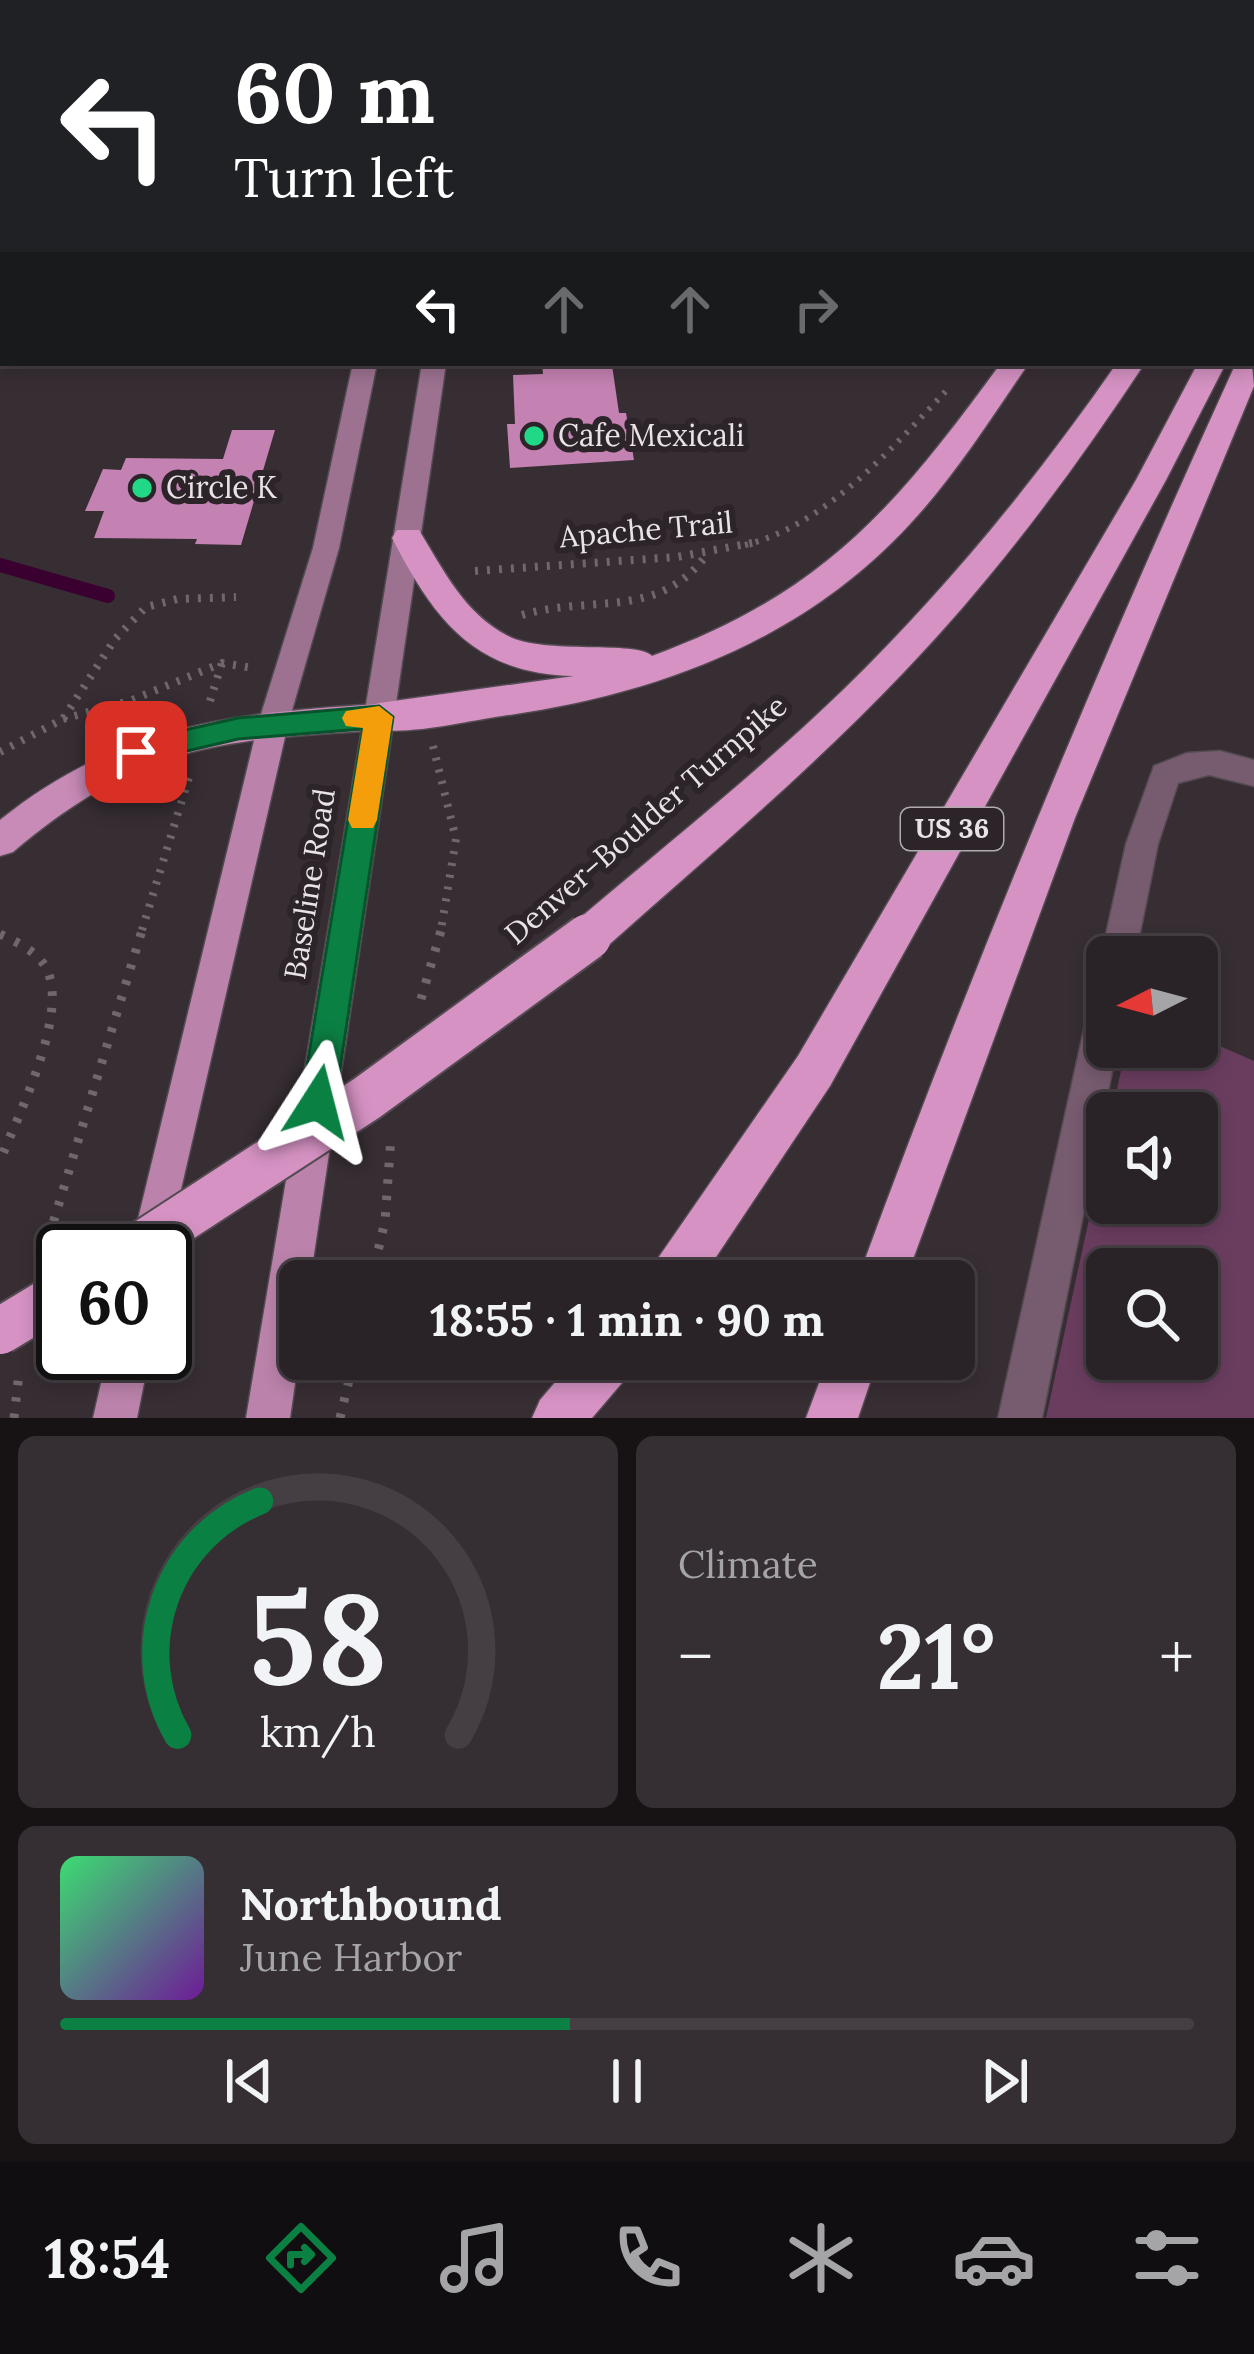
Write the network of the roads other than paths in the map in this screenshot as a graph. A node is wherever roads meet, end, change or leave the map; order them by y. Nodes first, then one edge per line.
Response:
1 (364, 366) edge
2 (434, 366) edge
3 (1013, 366) edge
4 (1129, 366) edge
5 (1210, 366) edge
6 (1249, 366) edge
7 (408, 538) junction
8 (723, 643) junction
9 (379, 717) junction
10 (273, 724) junction
11 (1254, 773) edge
12 (0, 841) edge
13 (1122, 936) edge
14 (1094, 1068) edge
15 (157, 1224) edge
16 (174, 1224) edge
17 (685, 1260) edge
18 (887, 1260) edge
19 (36, 1305) edge
20 (10, 1348) edge
21 (123, 1380) edge
22 (591, 1380) edge
23 (846, 1380) edge
24 (115, 1418) edge
25 (268, 1418) edge
26 (558, 1418) edge
27 (832, 1418) edge
28 (1020, 1418) edge

1 - 10 main road
2 - 7 main road, Baseline Road
3 - 8 highway
4 - 16 highway, Denver–Boulder Turnpike, bridge
5 - 17 highway, US 36
6 - 18 highway
7 - 8 highway
7 - 9 main road, Baseline Road
8 - 9 highway
9 - 10 highway
9 - 25 main road, Baseline Road
10 - 12 highway
10 - 15 main road
11 - 13 street
14 - 28 street
19 - 20 highway, bridge
21 - 24 main road
22 - 26 highway
23 - 27 highway

